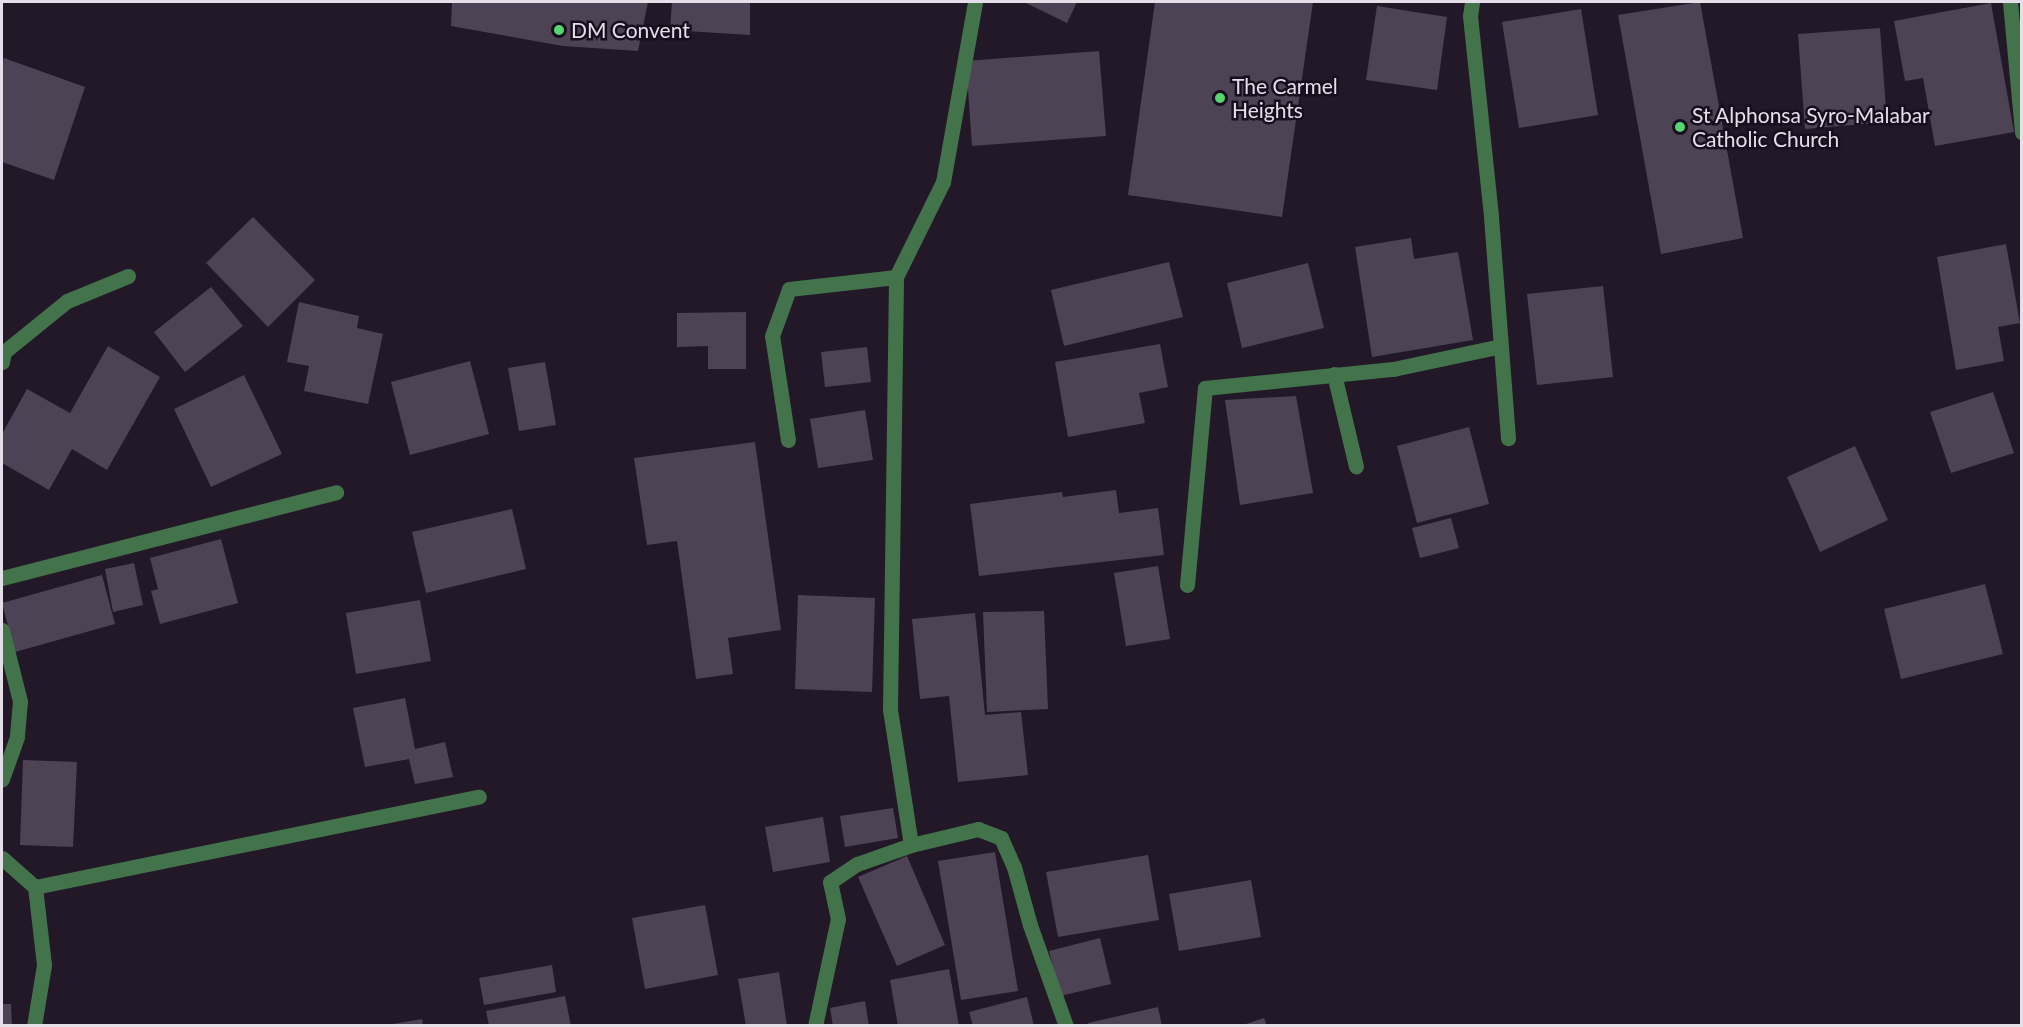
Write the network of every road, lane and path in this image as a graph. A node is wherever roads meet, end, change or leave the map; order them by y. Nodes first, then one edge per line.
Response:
1 (975, 2) edge
2 (1472, 2) edge
3 (2010, 2) edge
4 (2022, 132) edge
5 (128, 276) dead end
6 (896, 277) junction
7 (1501, 346) junction
8 (2, 362) edge
9 (1334, 374) junction
10 (1508, 438) dead end
11 (788, 440) dead end
12 (1356, 466) dead end
13 (336, 492) dead end
14 (2, 578) edge
15 (1187, 585) dead end
16 (2, 630) edge
17 (2, 779) edge
18 (479, 797) dead end
19 (911, 845) junction
20 (2, 858) edge
21 (35, 887) junction
22 (34, 1026) edge
23 (815, 1026) edge
24 (1066, 1026) edge

1 - 6 street
2 - 7 street
3 - 4 street
5 - 8 street
6 - 11 street
6 - 19 street
7 - 9 street
7 - 10 street
9 - 12 street
9 - 15 street
13 - 14 street
16 - 17 street
18 - 21 street
19 - 23 street
19 - 24 street
20 - 21 street
21 - 22 street

